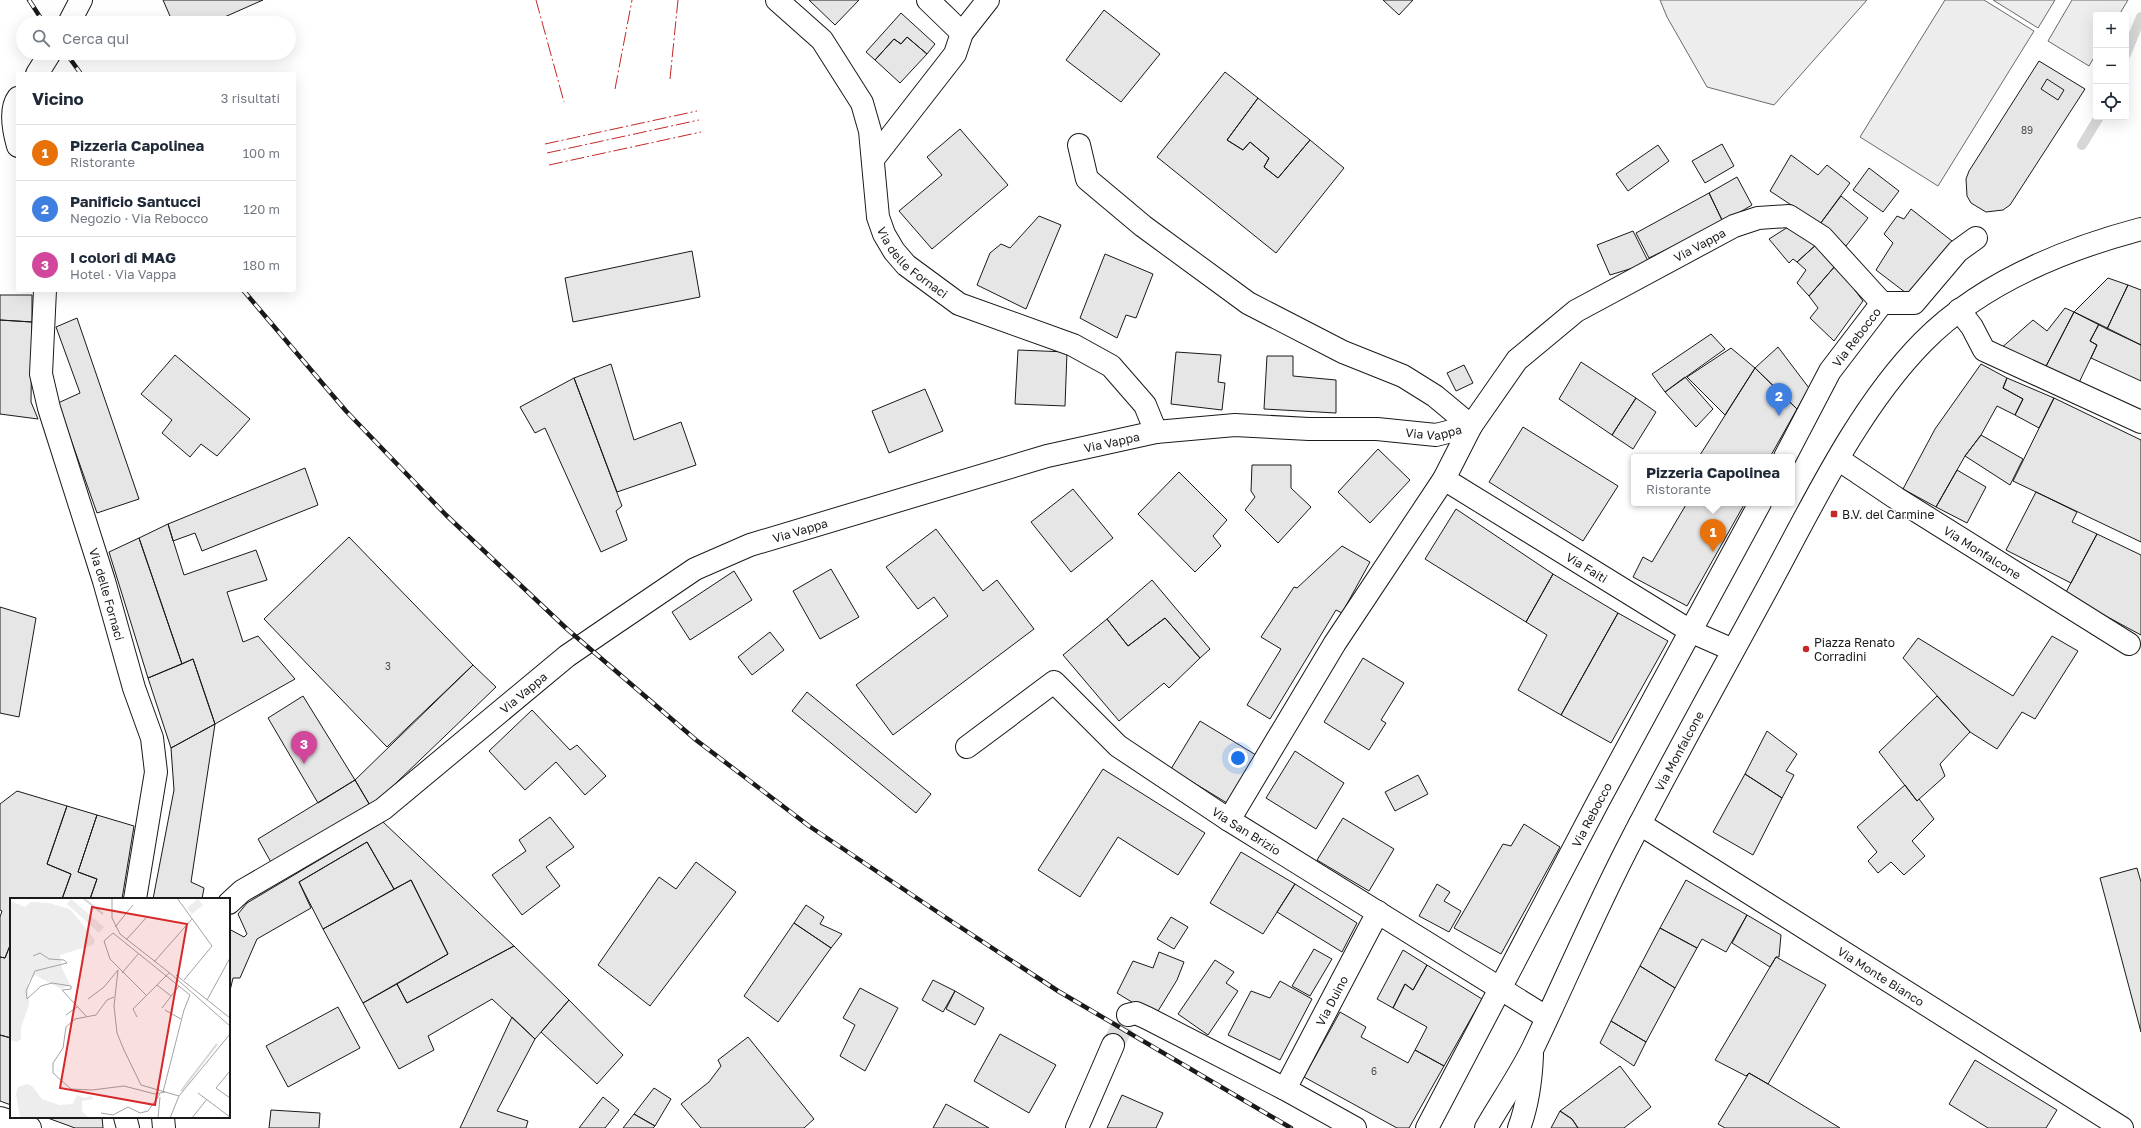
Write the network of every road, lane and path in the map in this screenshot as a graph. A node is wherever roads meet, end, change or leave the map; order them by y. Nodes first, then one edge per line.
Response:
1 (81, 0) edge
2 (777, 0) edge
3 (928, 0) edge
4 (988, 0) edge
5 (73, 16) edge
6 (962, 33) junction
7 (46, 60) edge
8 (38, 72) edge
9 (16, 100) edge
10 (16, 138) edge
11 (1078, 145) dead end
12 (874, 158) junction
13 (2141, 229) edge
14 (1976, 238) dead end
15 (45, 292) edge
16 (1882, 303) junction
17 (1959, 310) junction
18 (2141, 422) edge
19 (1471, 426) junction
20 (1156, 432) junction
21 (1787, 454) edge
22 (1838, 459) junction
23 (1444, 479) junction
24 (1758, 506) edge
25 (1692, 632) junction
26 (2130, 644) dead end
27 (1733, 650) junction
28 (967, 747) dead end
29 (1229, 820) junction
30 (1640, 824) junction
31 (135, 898) edge
32 (230, 902) edge
33 (1378, 912) junction
34 (1501, 988) junction
35 (1128, 1015) dead end
36 (1546, 1017) junction
37 (1113, 1045) tunnel mouth
38 (1532, 1050) junction
39 (1285, 1089) junction
40 (0, 1118) edge
41 (125, 1118) edge
42 (163, 1118) edge
43 (30, 1128) edge
44 (128, 1128) edge
45 (164, 1128) edge
46 (1077, 1128) edge
47 (1354, 1128) edge
48 (1427, 1128) edge
49 (1486, 1128) edge
50 (1519, 1128) edge
51 (2122, 1128) edge

1 - 5 street
2 - 12 street, Via delle Fornaci
3 - 6 street
4 - 6 street
6 - 12 street
7 - 8 street
9 - 10 street
11 - 19 street
12 - 20 street, Via delle Fornaci
13 - 17 street, Via Monfalcone
14 - 16 street, Via Rebocco
15 - 31 street, Via delle Fornaci
16 - 19 street, Via Vappa
16 - 21 street, Via Rebocco
17 - 18 street
17 - 22 street, Via Monfalcone
19 - 20 street, Via Vappa
19 - 23 street, Via Vappa
20 - 32 street, Via Vappa
22 - 26 street, Via Monfalcone
22 - 27 street, Via Monfalcone
23 - 25 street, Via Faiti
23 - 29 street, Via Vappa
24 - 25 street, Via Rebocco
25 - 27 street, Via Faiti
25 - 34 street, Via Rebocco
27 - 30 street, Via Monfalcone
28 - 29 street, Via San Brizio
29 - 33 street, Via San Brizio
30 - 36 street, Via Monfalcone
30 - 51 street, Via Monte Bianco
33 - 34 street, Via San Brizio
33 - 39 street, Via Duino
34 - 36 street, Via San Brizio
34 - 48 street, Via Rebocco
35 - 39 street
36 - 38 street, Via Monfalcone
37 - 46 street
38 - 49 street, Via Monfalcone
38 - 50 street, Via Monfalcone
39 - 47 street
40 - 43 street
41 - 44 street
42 - 45 street

